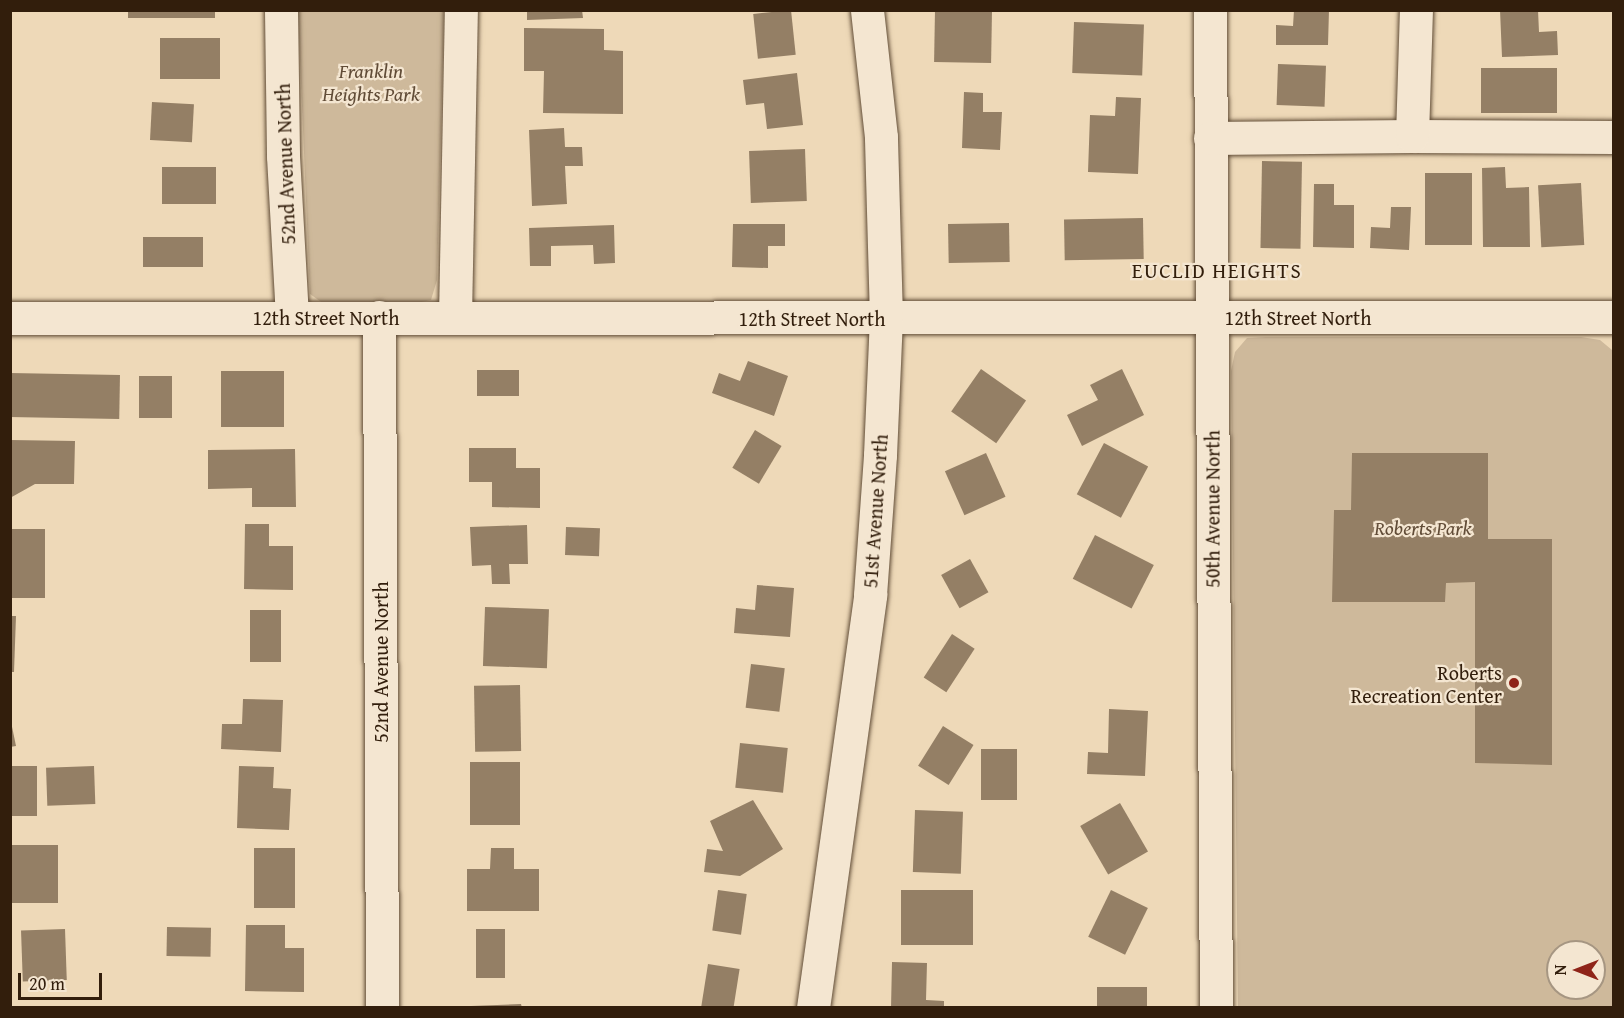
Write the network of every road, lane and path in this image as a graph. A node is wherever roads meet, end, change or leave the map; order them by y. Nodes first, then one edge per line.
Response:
1 (281, 10) edge
2 (461, 10) edge
3 (867, 10) edge
4 (1210, 10) edge
5 (1416, 10) edge
6 (1412, 136) junction
7 (1614, 137) edge
8 (1210, 138) junction
9 (292, 317) junction
10 (379, 317) junction
11 (455, 317) junction
12 (1210, 317) junction
13 (1614, 317) edge
14 (10, 318) edge
15 (886, 318) junction
16 (382, 1008) edge
17 (813, 1008) edge
18 (1216, 1008) edge

1 - 9 street, 52nd Avenue North
2 - 11 street
3 - 15 street, 51st Avenue North
4 - 8 street, 50th Avenue North
5 - 6 street
6 - 7 street
6 - 8 street
8 - 12 street, 50th Avenue North
9 - 10 street, 12th Street North
9 - 14 street, 12th Street North
10 - 11 street, 12th Street North
10 - 16 street, 52nd Avenue North
11 - 15 street, 12th Street North
12 - 13 street, 12th Street North
12 - 15 street, 12th Street North
12 - 18 street, 50th Avenue North
15 - 17 street, 51st Avenue North

